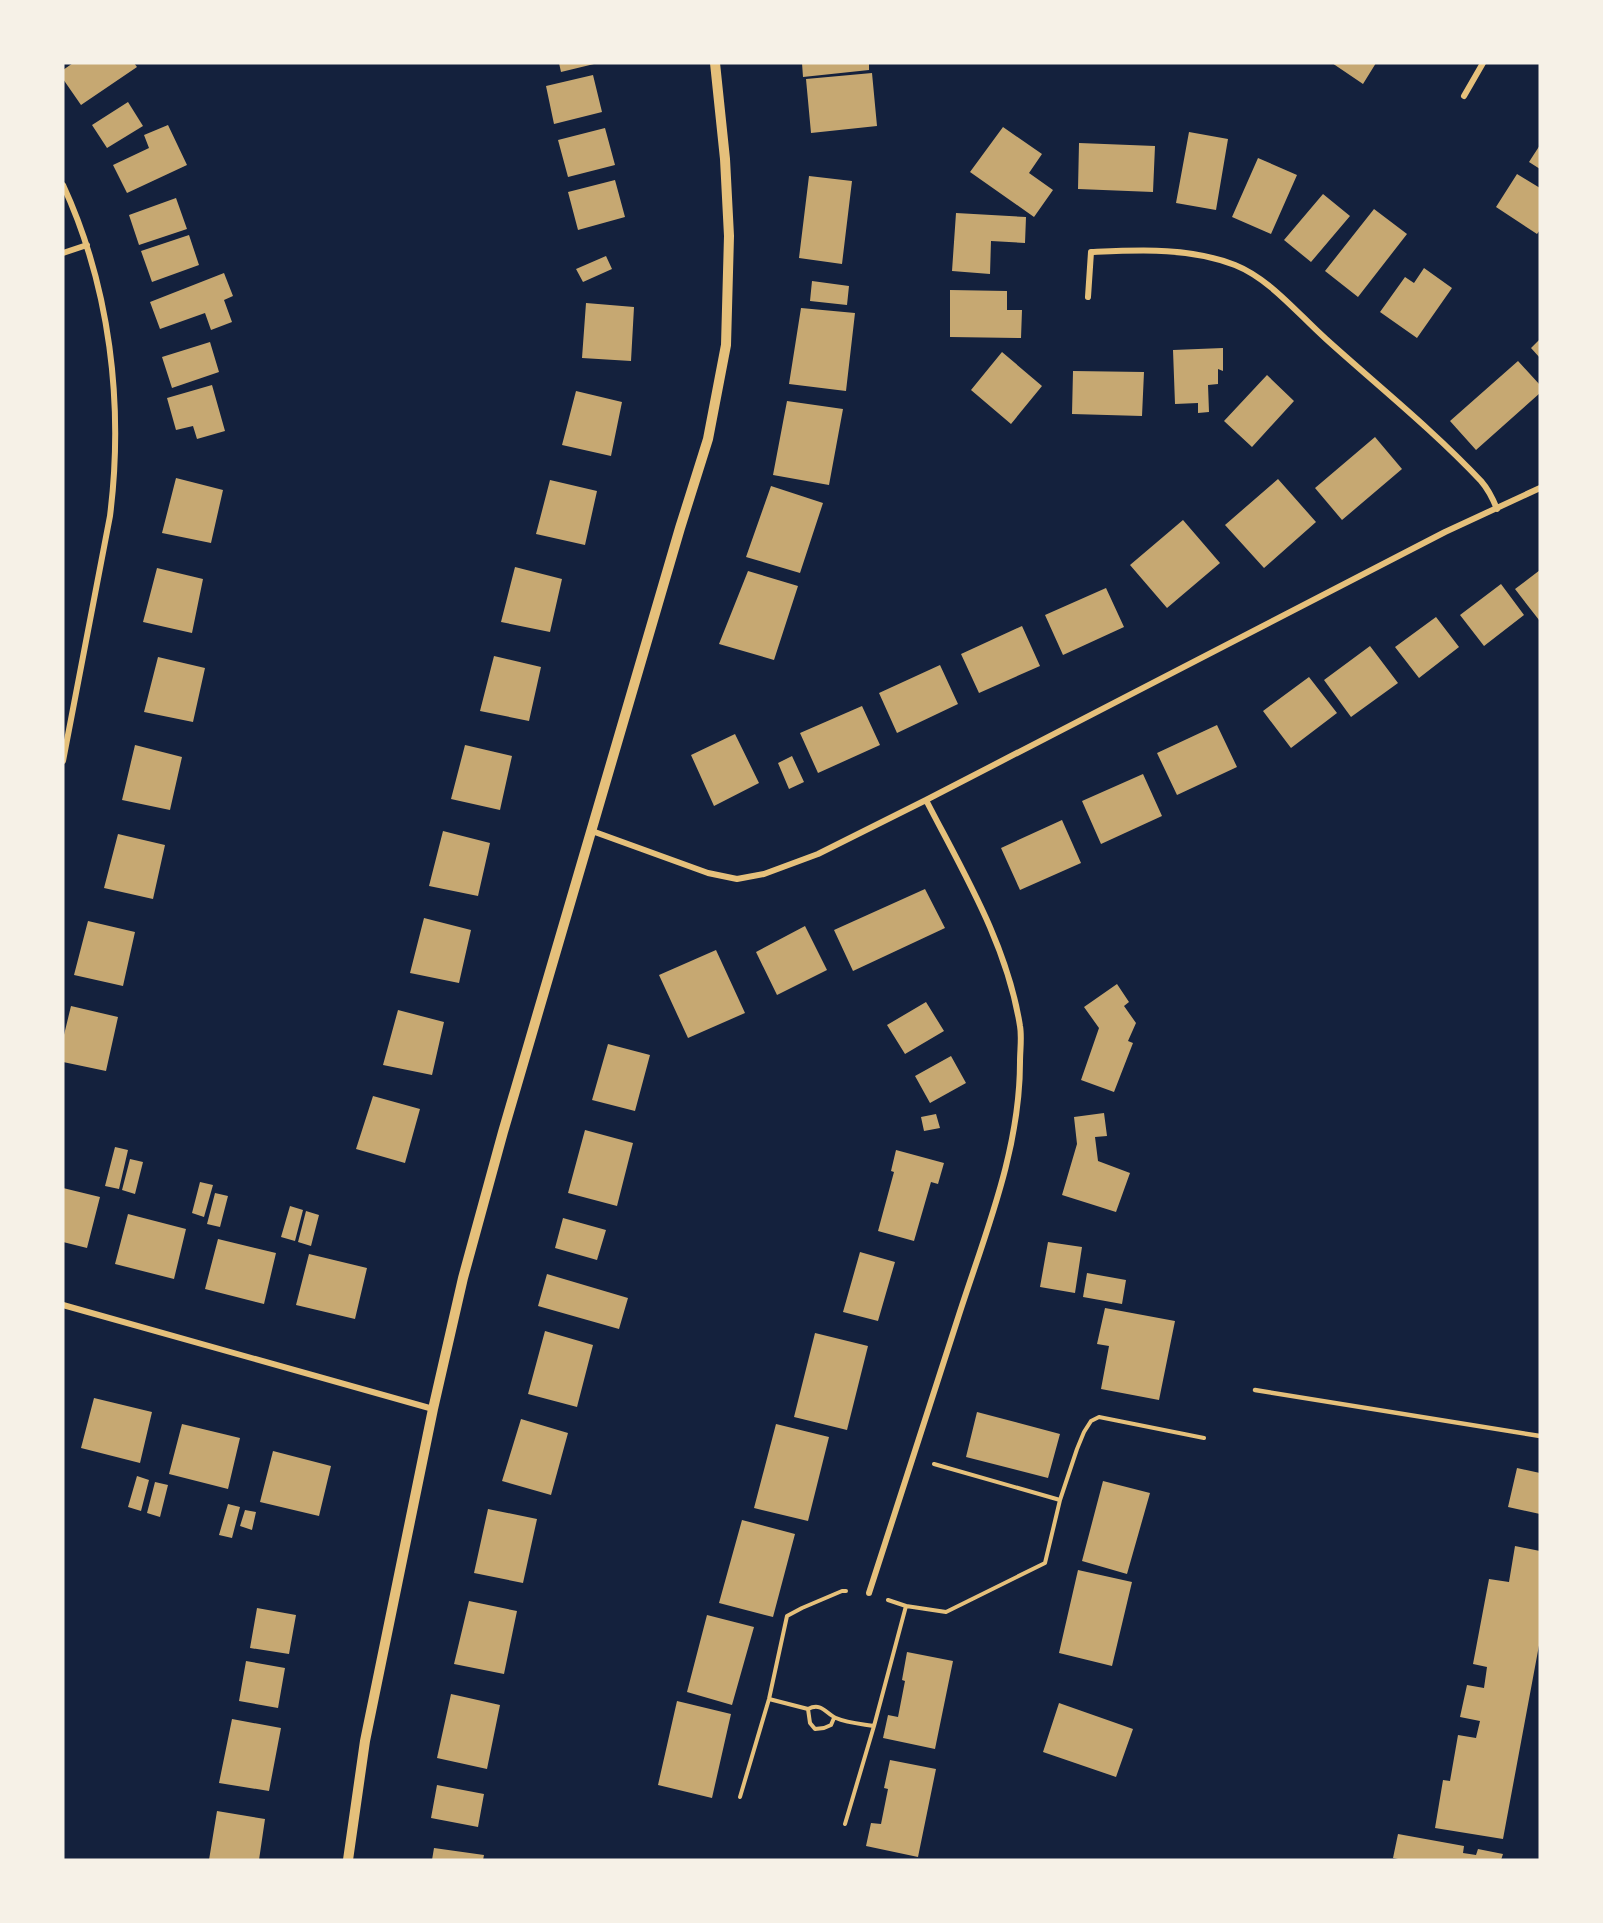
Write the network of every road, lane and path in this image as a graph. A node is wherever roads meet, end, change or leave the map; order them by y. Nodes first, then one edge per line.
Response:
1 (715, 63) edge
2 (1483, 63) edge
3 (1464, 96) dead end
4 (63, 185) edge
5 (87, 245) junction
6 (63, 253) edge
7 (1088, 297) dead end
8 (1540, 488) edge
9 (1497, 508) junction
10 (63, 762) edge
11 (926, 800) junction
12 (592, 831) junction
13 (63, 1305) edge
14 (1255, 1389) dead end
15 (433, 1409) junction
16 (1540, 1436) edge
17 (1204, 1438) dead end
18 (912, 1458) junction
19 (1060, 1500) junction
20 (868, 1593) junction
21 (906, 1606) junction
22 (769, 1699) junction
23 (808, 1709) junction
24 (834, 1718) junction
25 (874, 1726) junction
26 (740, 1797) dead end
27 (845, 1824) dead end
28 (348, 1860) edge

1 - 12 street
2 - 3 street
4 - 5 street
5 - 6 street
5 - 10 street
7 - 9 street
8 - 9 street
9 - 11 street
11 - 12 street
11 - 18 street
12 - 15 street
13 - 15 street
14 - 16 lane
15 - 28 street
17 - 19 path
18 - 19 path
18 - 20 street
19 - 21 path
20 - 21 path
20 - 22 path
21 - 25 path
22 - 23 path
22 - 26 path
23 - 24 path
23 - 24 path
24 - 25 path
25 - 27 path

